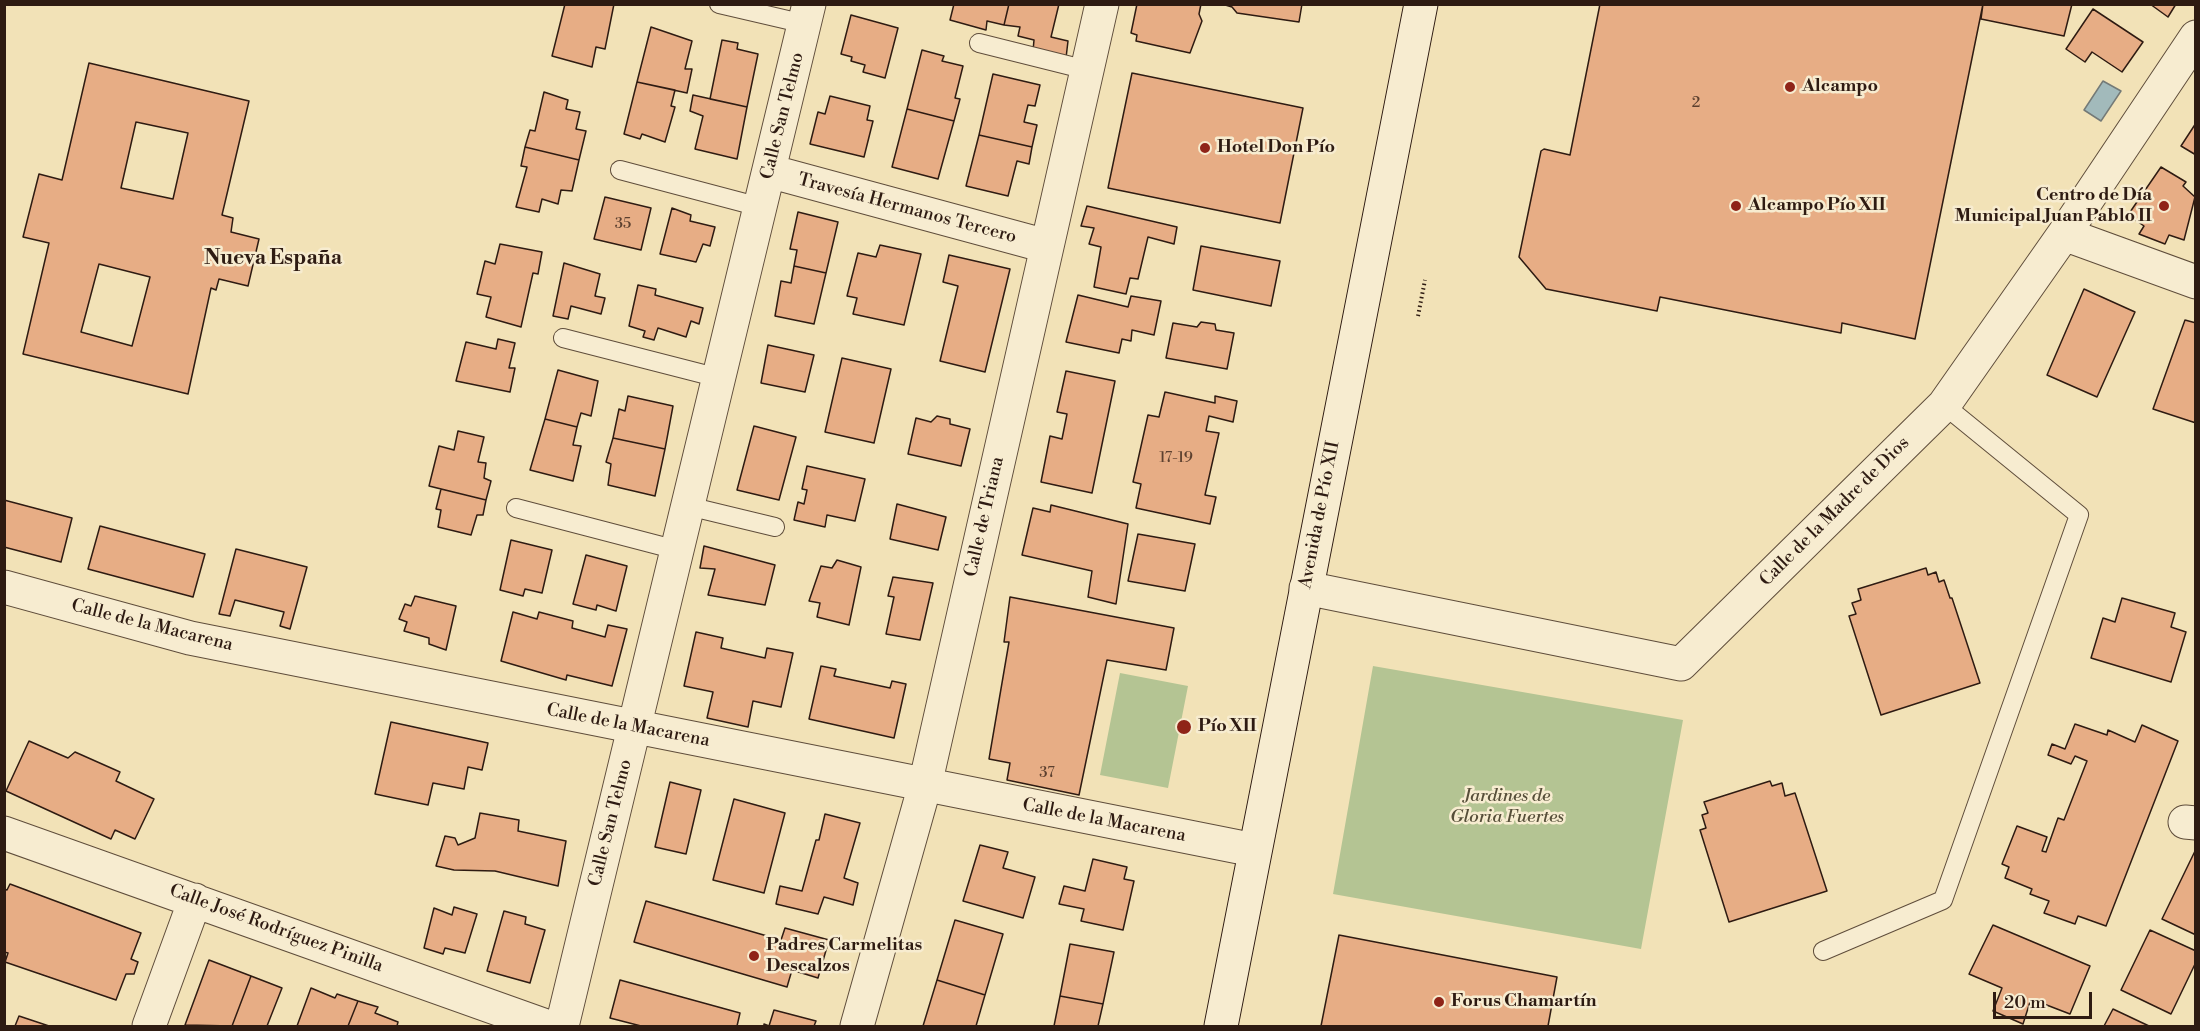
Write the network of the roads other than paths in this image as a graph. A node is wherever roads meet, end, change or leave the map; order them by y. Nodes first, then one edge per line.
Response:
1 (718, 4) edge
2 (1102, 4) edge
3 (1421, 4) edge
4 (807, 14) edge
5 (2196, 37) edge
6 (980, 43) dead end
7 (1087, 70) junction
8 (620, 170) dead end
9 (769, 171) junction
10 (760, 207) junction
11 (2064, 234) junction
12 (1046, 246) junction
13 (2196, 282) edge
14 (563, 338) dead end
15 (719, 378) junction
16 (1944, 405) junction
17 (688, 506) junction
18 (516, 508) dead end
19 (775, 527) dead end
20 (677, 550) junction
21 (4, 587) edge
22 (1306, 588) junction
23 (634, 727) junction
24 (925, 785) junction
25 (4, 833) edge
26 (1254, 850) junction
27 (195, 900) junction
28 (1823, 951) dead end
29 (149, 1026) edge
30 (546, 1026) edge
31 (562, 1026) edge
32 (857, 1026) edge
33 (1221, 1026) edge

1 - 4 lane, Calle San Telmo
2 - 7 street, Calle de Triana
3 - 22 street, Avenida de Pío XII
4 - 9 street, Calle San Telmo
5 - 11 street, Calle de la Madre de Dios
6 - 7 lane
7 - 12 street, Calle de Triana
8 - 10 lane
9 - 10 street, Calle San Telmo
9 - 12 street, Travesía Hermanos Tercero
10 - 15 street, Calle San Telmo
11 - 13 street
11 - 16 street, Calle de la Madre de Dios
12 - 24 street, Calle de Triana
14 - 15 lane
15 - 17 street, Calle San Telmo
16 - 22 street, Calle de la Madre de Dios
16 - 28 lane
17 - 19 lane
17 - 20 street, Calle San Telmo
18 - 20 lane
20 - 23 street, Calle San Telmo
21 - 23 street, Calle de la Macarena
22 - 26 street, Avenida de Pío XII
23 - 24 street, Calle de la Macarena
23 - 31 street, Calle San Telmo
24 - 26 street, Calle de la Macarena
24 - 32 street, Calle de Triana
25 - 27 street, Calle José Rodríguez Pinilla
26 - 33 street, Avenida de Pío XII
27 - 29 street
27 - 30 street, Calle José Rodríguez Pinilla

